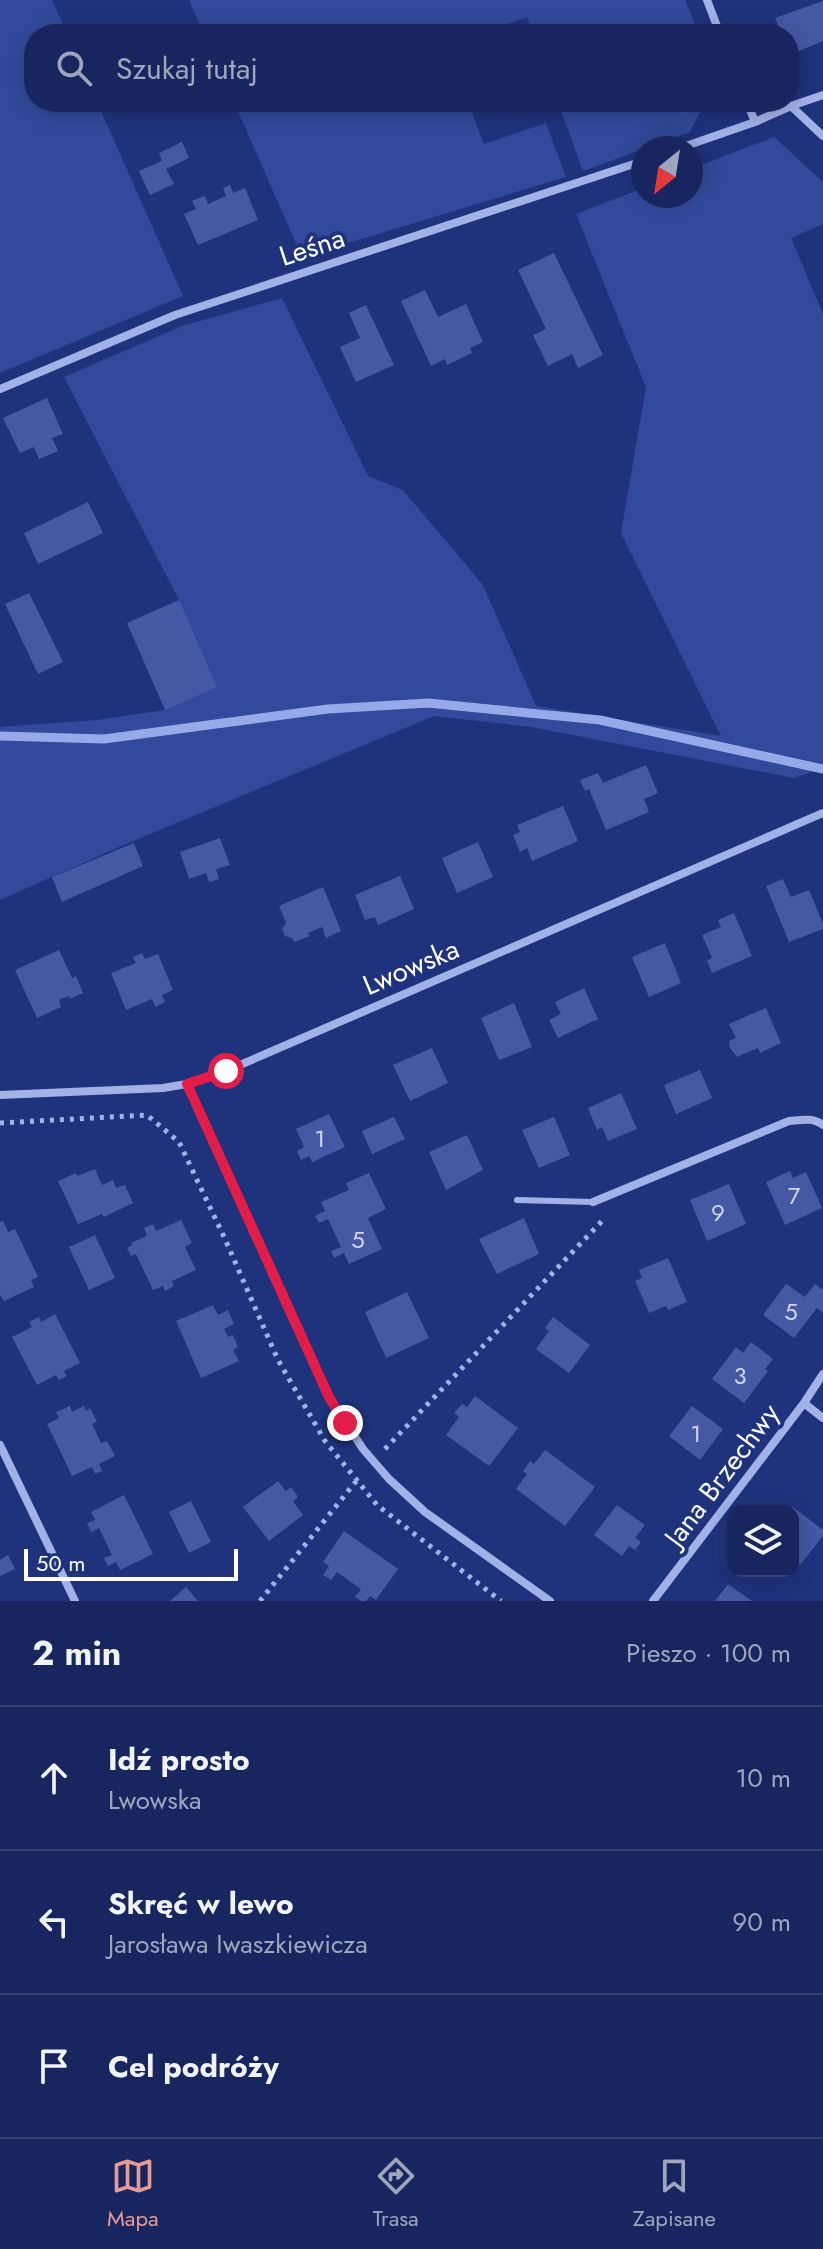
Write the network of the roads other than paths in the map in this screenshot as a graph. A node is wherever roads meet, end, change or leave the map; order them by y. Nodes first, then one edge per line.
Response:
1 (707, 0) edge
2 (716, 24) edge
3 (823, 95) edge
4 (799, 103) edge
5 (751, 112) edge
6 (778, 112) edge
7 (797, 112) edge
8 (755, 122) junction
9 (823, 136) edge
10 (703, 140) edge
11 (631, 165) edge
12 (0, 389) edge
13 (823, 813) edge
14 (187, 1084) junction
15 (0, 1095) edge
16 (823, 1125) edge
17 (517, 1200) dead end
18 (593, 1202) joint
19 (823, 1374) edge
20 (804, 1403) junction
21 (823, 1418) edge
22 (0, 1445) edge
23 (75, 1601) edge
24 (550, 1601) edge
25 (653, 1601) edge

1 - 2 street
3 - 4 street
5 - 8 street
6 - 8 street
7 - 9 street
8 - 10 street
11 - 12 street, Leśna
13 - 14 street, Lwowska
14 - 15 street, Lwowska
14 - 24 street
16 - 18 street
17 - 18 lane
19 - 20 street, Jana Brzechwy
20 - 21 street
20 - 25 street, Jana Brzechwy
22 - 23 street

